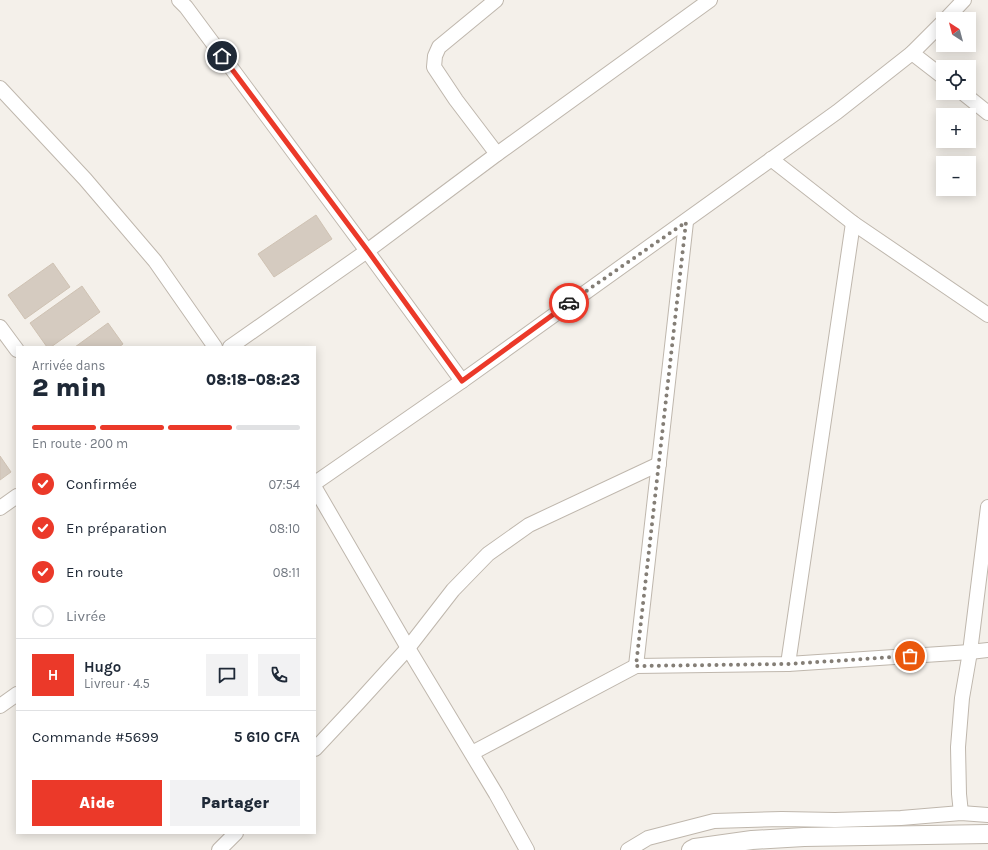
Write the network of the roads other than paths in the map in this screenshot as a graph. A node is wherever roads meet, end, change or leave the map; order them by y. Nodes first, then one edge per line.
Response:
1 (496, 0) edge
2 (710, 0) edge
3 (964, 0) edge
4 (184, 2) edge
5 (953, 12) edge
6 (936, 29) edge
7 (912, 53) junction
8 (936, 72) edge
9 (0, 88) edge
10 (972, 100) edge
11 (988, 113) edge
12 (497, 154) junction
13 (771, 159) junction
14 (686, 222) junction
15 (853, 223) junction
16 (368, 251) junction
17 (988, 315) edge
18 (0, 328) edge
19 (214, 346) edge
20 (231, 346) edge
21 (16, 349) edge
22 (462, 381) junction
23 (659, 464) junction
24 (316, 482) edge
25 (316, 490) edge
26 (16, 497) edge
27 (988, 507) edge
28 (0, 508) edge
29 (408, 648) junction
30 (988, 650) edge
31 (970, 652) junction
32 (788, 664) junction
33 (636, 666) junction
34 (16, 695) edge
35 (0, 706) edge
36 (316, 748) edge
37 (472, 753) junction
38 (961, 814) junction
39 (988, 815) edge
40 (988, 834) edge
41 (527, 850) edge
42 (628, 850) edge
43 (691, 850) edge

1 - 12 street
2 - 12 street
3 - 5 street
4 - 16 street
6 - 7 street
7 - 8 street
7 - 13 street
9 - 19 street
10 - 11 street
12 - 16 street
13 - 14 street
13 - 15 street
14 - 22 street
14 - 23 street
15 - 17 street
15 - 32 street
16 - 20 street
16 - 22 street
18 - 21 street
22 - 24 street
23 - 29 street
23 - 33 street
25 - 29 street
26 - 28 street
27 - 31 street
29 - 36 street
29 - 37 street
30 - 31 street
31 - 32 street
31 - 38 street
32 - 33 street
33 - 37 street
34 - 35 street
37 - 41 street
38 - 39 street
38 - 42 street
40 - 43 street

